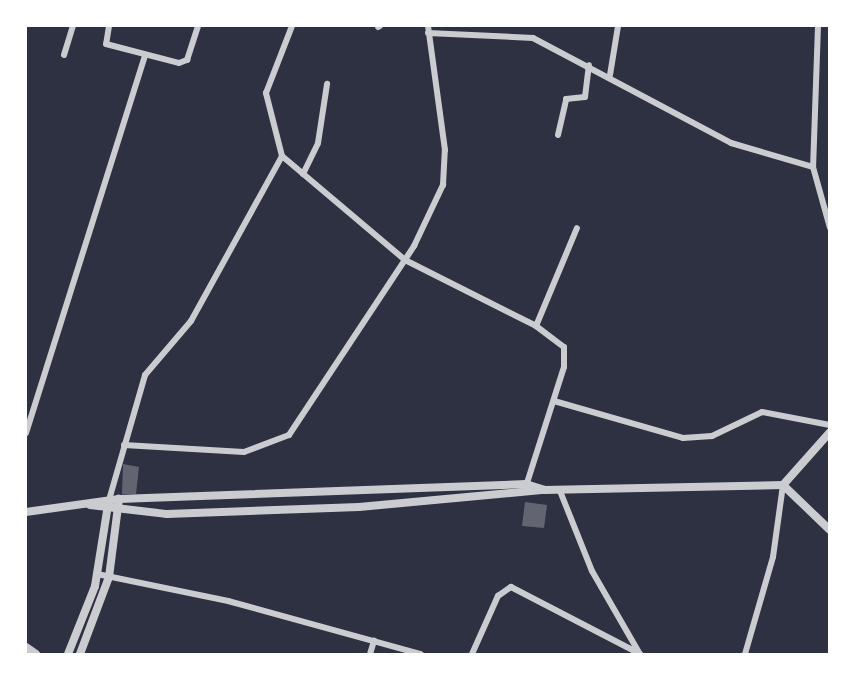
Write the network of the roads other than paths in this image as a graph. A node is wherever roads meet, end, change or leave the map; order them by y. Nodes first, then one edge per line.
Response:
1 (73, 26) edge
2 (108, 26) edge
3 (198, 26) edge
4 (292, 26) edge
5 (428, 26) edge
6 (618, 26) edge
7 (818, 26) edge
8 (428, 33) junction
9 (64, 55) dead end
10 (145, 55) junction
11 (590, 65) junction
12 (610, 75) junction
13 (327, 84) dead end
14 (558, 135) dead end
15 (282, 156) junction
16 (813, 167) junction
17 (303, 174) junction
18 (577, 228) dead end
19 (830, 228) edge
20 (405, 260) junction
21 (536, 326) junction
22 (554, 401) junction
23 (830, 424) edge
24 (830, 432) edge
25 (26, 433) edge
26 (124, 445) junction
27 (526, 484) junction
28 (783, 485) junction
29 (116, 486) junction
30 (544, 490) junction
31 (560, 491) junction
32 (526, 495) junction
33 (119, 499) junction
34 (108, 500) junction
35 (90, 505) junction
36 (107, 511) junction
37 (118, 511) junction
38 (26, 512) edge
39 (830, 530) edge
40 (97, 574) junction
41 (109, 577) junction
42 (374, 641) junction
43 (26, 647) edge
44 (36, 654) edge
45 (68, 654) edge
46 (80, 654) edge
47 (370, 654) edge
48 (421, 654) edge
49 (472, 654) edge
50 (640, 654) edge
51 (745, 654) edge

1 - 9 street
2 - 10 street
3 - 10 street
4 - 15 street
5 - 8 street
6 - 12 street
7 - 16 street
8 - 11 street
8 - 20 street
10 - 25 street
11 - 12 street
11 - 14 street
12 - 16 street
13 - 17 street
15 - 17 street
15 - 26 street
16 - 19 street
17 - 20 street
18 - 21 street
20 - 21 street
20 - 26 street
21 - 22 street
22 - 23 street
22 - 27 street
24 - 28 street
26 - 29 street
27 - 30 street
27 - 32 street
27 - 33 street
28 - 31 street
28 - 39 street
28 - 51 street
29 - 33 street
29 - 34 street
30 - 31 street
30 - 32 street
31 - 50 street
32 - 37 street
33 - 34 street
33 - 37 street
34 - 35 street
34 - 36 street
35 - 36 street
35 - 38 street
36 - 37 street
36 - 40 street
37 - 41 street
40 - 41 street
40 - 45 street
41 - 42 street
41 - 46 street
42 - 47 street
42 - 48 street
43 - 44 street
49 - 50 street

